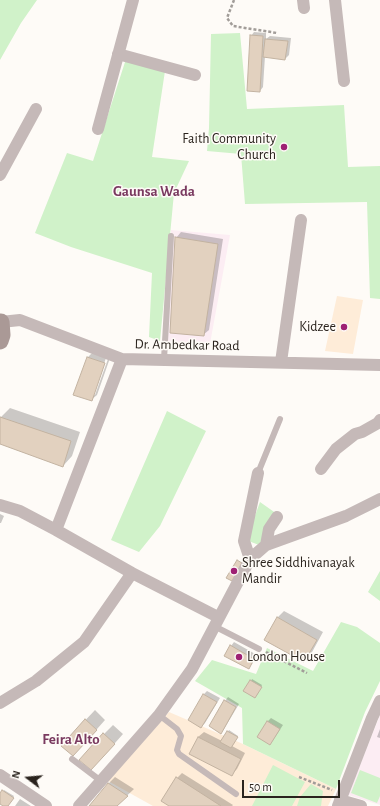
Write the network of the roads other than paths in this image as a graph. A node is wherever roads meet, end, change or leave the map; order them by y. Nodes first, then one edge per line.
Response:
1 (133, 0) edge
2 (335, 0) edge
3 (118, 54) junction
4 (195, 75) dead end
5 (344, 81) dead end
6 (36, 109) dead end
7 (98, 129) dead end
8 (0, 175) edge
9 (301, 220) dead end
10 (171, 236) dead end
11 (0, 322) edge
12 (0, 340) edge
13 (122, 359) junction
14 (164, 359) junction
15 (281, 362) junction
16 (380, 365) edge
17 (280, 419) dead end
18 (380, 420) edge
19 (321, 469) dead end
20 (258, 473) joint
21 (380, 499) edge
22 (0, 505) edge
23 (277, 518) dead end
24 (56, 530) junction
25 (266, 546) junction
26 (250, 559) junction
27 (132, 573) junction
28 (216, 621) junction
29 (259, 649) road end
30 (380, 701) edge
31 (0, 703) edge
32 (159, 715) junction
33 (72, 759) dead end
34 (0, 775) edge
35 (101, 781) junction
36 (236, 794) dead end
37 (339, 803) edge
38 (46, 806) edge
39 (79, 806) edge
40 (361, 806) edge

1 - 3 street
2 - 5 street
3 - 4 street
3 - 7 street
6 - 8 street
9 - 15 street
10 - 14 lane
11 - 12 main road
11 - 13 street, Dr. Ambedkar Road
13 - 14 street, Dr. Ambedkar Road
13 - 24 street
14 - 15 street, Dr. Ambedkar Road
15 - 16 street, Dr. Ambedkar Road
17 - 20 lane
18 - 19 street
20 - 26 street
21 - 25 street
22 - 24 street
23 - 25 street
24 - 27 street
25 - 26 street
26 - 28 street
27 - 28 street
27 - 31 street
28 - 29 lane
28 - 32 street
30 - 37 street
32 - 35 street
32 - 36 lane
33 - 35 lane
34 - 38 street
35 - 39 street
37 - 40 street

